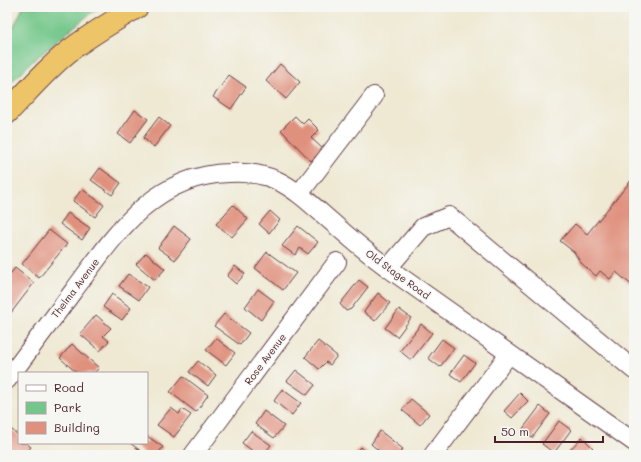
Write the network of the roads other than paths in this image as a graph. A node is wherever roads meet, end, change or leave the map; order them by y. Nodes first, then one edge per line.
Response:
1 (137, 7) edge
2 (374, 96) dead end
3 (7, 113) edge
4 (299, 194) junction
5 (149, 201) joint
6 (337, 262) dead end
7 (388, 268) junction
8 (509, 354) junction
9 (634, 370) edge
10 (7, 380) edge
11 (634, 442) edge
12 (193, 455) edge
13 (432, 455) edge

1 - 3 highway
2 - 4 street
4 - 5 street, Old Stage Road
4 - 7 street, Old Stage Road
5 - 10 street, Thelma Avenue
6 - 12 street, Rose Avenue
7 - 8 street, Old Stage Road
7 - 9 street
8 - 11 street, Old Stage Road
8 - 13 street

